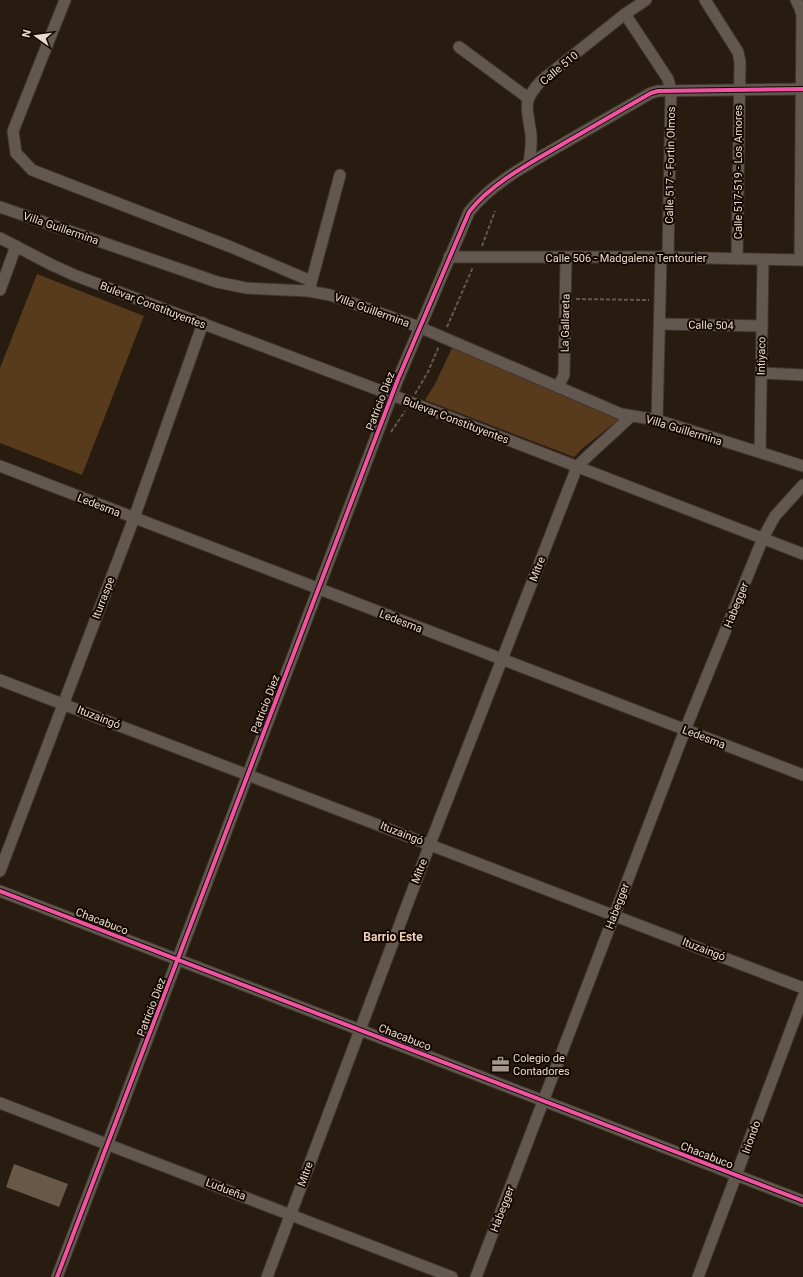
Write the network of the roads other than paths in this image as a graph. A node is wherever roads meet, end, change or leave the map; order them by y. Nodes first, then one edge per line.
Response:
1 (65, 0) edge
2 (646, 0) edge
3 (705, 0) edge
4 (796, 0) edge
5 (625, 14) junction
6 (459, 47) dead end
7 (739, 89) junction
8 (803, 89) edge
9 (671, 91) junction
10 (528, 98) junction
11 (529, 164) junction
12 (340, 175) dead end
13 (0, 207) edge
14 (0, 238) edge
15 (16, 246) junction
16 (449, 257) junction
17 (566, 257) junction
18 (664, 257) junction
19 (737, 259) junction
20 (763, 260) junction
21 (802, 260) edge
22 (310, 286) junction
23 (0, 290) edge
24 (203, 323) junction
25 (660, 324) junction
26 (762, 326) junction
27 (419, 327) junction
28 (761, 373) junction
29 (803, 375) edge
30 (558, 387) junction
31 (392, 395) junction
32 (631, 416) junction
33 (657, 420) junction
34 (760, 452) junction
35 (0, 466) edge
36 (803, 466) edge
37 (577, 467) junction
38 (803, 485) edge
39 (134, 518) junction
40 (763, 538) junction
41 (803, 554) edge
42 (319, 589) junction
43 (502, 659) junction
44 (0, 680) edge
45 (63, 704) junction
46 (685, 730) junction
47 (248, 774) junction
48 (803, 775) edge
49 (430, 844) junction
50 (0, 871) edge
51 (0, 891) edge
52 (614, 914) junction
53 (178, 960) junction
54 (803, 988) edge
55 (803, 997) edge
56 (359, 1029) junction
57 (544, 1100) junction
58 (0, 1102) edge
59 (108, 1144) junction
60 (736, 1176) junction
61 (803, 1201) edge
62 (290, 1214) junction
63 (57, 1277) edge
64 (267, 1277) edge
65 (452, 1277) edge
66 (476, 1277) edge
67 (698, 1277) edge

1 - 22 street
2 - 5 street, Calle 510
3 - 7 street, Calle 517-519 - Los Amores
4 - 8 street
5 - 9 street, Calle 517 - Fortin Olmos
5 - 10 street, Calle 510
6 - 10 street
7 - 8 street, Patricio Diez
7 - 9 street, Patricio Diez
7 - 19 street, Calle 517-519 - Los Amores
8 - 21 street
9 - 11 street, Patricio Diez
9 - 18 street, Calle 517 - Fortin Olmos
10 - 11 street
11 - 16 street, Patricio Diez
12 - 22 street
13 - 22 street, Villa Guillermina
14 - 15 street, Bulevar Constituyentes
15 - 23 street
15 - 24 street, Bulevar Constituyentes
16 - 17 street, Calle 506 - Madgalena Tentourier
16 - 27 street, Patricio Diez
17 - 18 street, Calle 506 - Madgalena Tentourier
17 - 30 street, La Gallareta
18 - 19 street, Calle 506 - Madgalena Tentourier
18 - 25 street, Calle 517 - Fortin Olmos
19 - 20 street, Calle 506 - Madgalena Tentourier
20 - 21 street, Calle 506 - Madgalena Tentourier
20 - 26 street, Intiyaco
22 - 27 street, Villa Guillermina
24 - 31 street, Bulevar Constituyentes
24 - 39 street, Iturraspe
25 - 26 street, Calle 504
25 - 33 street, Calle 517 - Fortin Olmos
26 - 28 street, Intiyaco
27 - 30 street, Villa Guillermina
27 - 31 street, Patricio Diez
28 - 29 street
28 - 34 street, Intiyaco
30 - 32 street, Villa Guillermina
31 - 37 street, Bulevar Constituyentes
31 - 42 street, Patricio Diez
32 - 33 street, Villa Guillermina
32 - 37 street
33 - 34 street, Villa Guillermina
34 - 36 street, Villa Guillermina
35 - 39 street, Ledesma
37 - 40 street, Bulevar Constituyentes
37 - 43 street, Mitre
38 - 40 street, Habegger
39 - 42 street, Ledesma
39 - 45 street, Iturraspe
40 - 41 street, Bulevar Constituyentes
40 - 46 street, Habegger
42 - 43 street, Ledesma
42 - 47 street, Patricio Diez
43 - 46 street, Ledesma
43 - 49 street, Mitre
44 - 45 street, Ituzaingó
45 - 47 street, Ituzaingó
45 - 50 street, Iturraspe
46 - 48 street, Ledesma
46 - 52 street, Habegger
47 - 49 street, Ituzaingó
47 - 53 street, Patricio Diez
49 - 52 street, Ituzaingó
49 - 56 street, Mitre
51 - 53 street, Chacabuco
52 - 54 street, Ituzaingó
52 - 57 street, Habegger
53 - 56 street, Chacabuco
53 - 59 street, Patricio Diez
55 - 60 street, Iriondo
56 - 57 street, Chacabuco
56 - 62 street, Mitre
57 - 60 street, Chacabuco
57 - 66 street, Habegger
58 - 59 street, Ludueña
59 - 62 street, Ludueña
59 - 63 street, Patricio Diez
60 - 61 street, Chacabuco
60 - 67 street, Iriondo
62 - 64 street, Mitre
62 - 65 street, Ludueña

